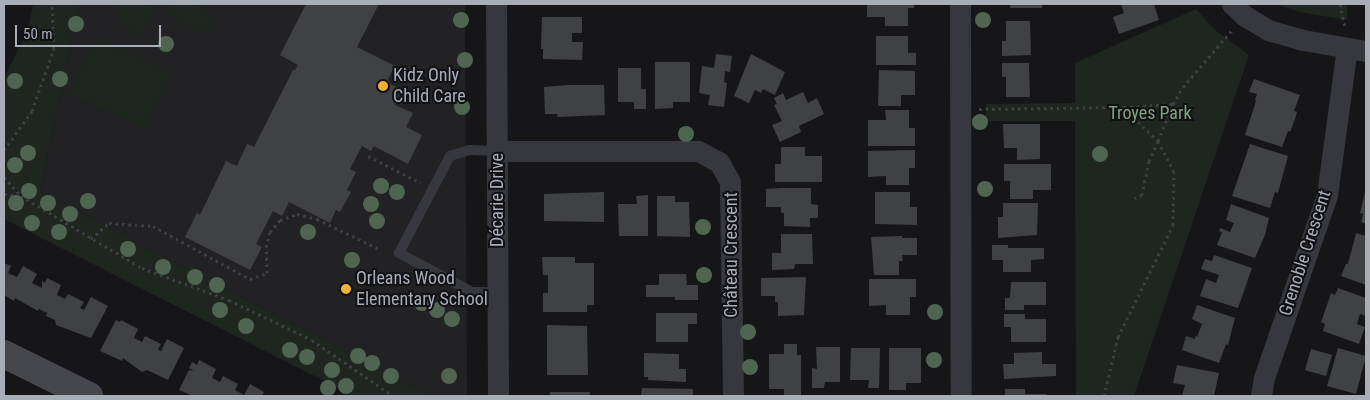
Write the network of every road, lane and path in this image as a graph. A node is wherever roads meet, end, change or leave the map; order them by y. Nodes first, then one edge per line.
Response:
1 (52, 4) edge
2 (496, 4) edge
3 (960, 4) edge
4 (1238, 10) edge
5 (1357, 50) edge
6 (1173, 104) junction
7 (1124, 108) junction
8 (961, 110) junction
9 (1158, 141) junction
10 (4, 150) edge
11 (497, 151) junction
12 (368, 156) dead end
13 (4, 178) edge
14 (431, 188) junction
15 (4, 194) edge
16 (21, 196) junction
17 (1135, 198) dead end
18 (91, 238) junction
19 (381, 250) dead end
20 (497, 292) junction
21 (4, 354) edge
22 (89, 396) edge
23 (393, 396) edge
24 (498, 396) edge
25 (733, 396) edge
26 (961, 396) edge
27 (1104, 396) edge
28 (1261, 396) edge

1 - 10 path
2 - 11 street, Décarie Drive
3 - 8 street
4 - 5 street
4 - 6 path
5 - 28 street, Grenoble Crescent
6 - 7 path
6 - 9 path
7 - 8 path
7 - 9 path
8 - 26 street
9 - 17 path
9 - 27 path
11 - 14 lane
11 - 20 street, Décarie Drive
11 - 25 street, Château Crescent
12 - 14 path
13 - 16 path
14 - 20 lane
15 - 16 path
16 - 18 path
18 - 19 path
18 - 23 path
20 - 24 street, Décarie Drive
21 - 22 main road

